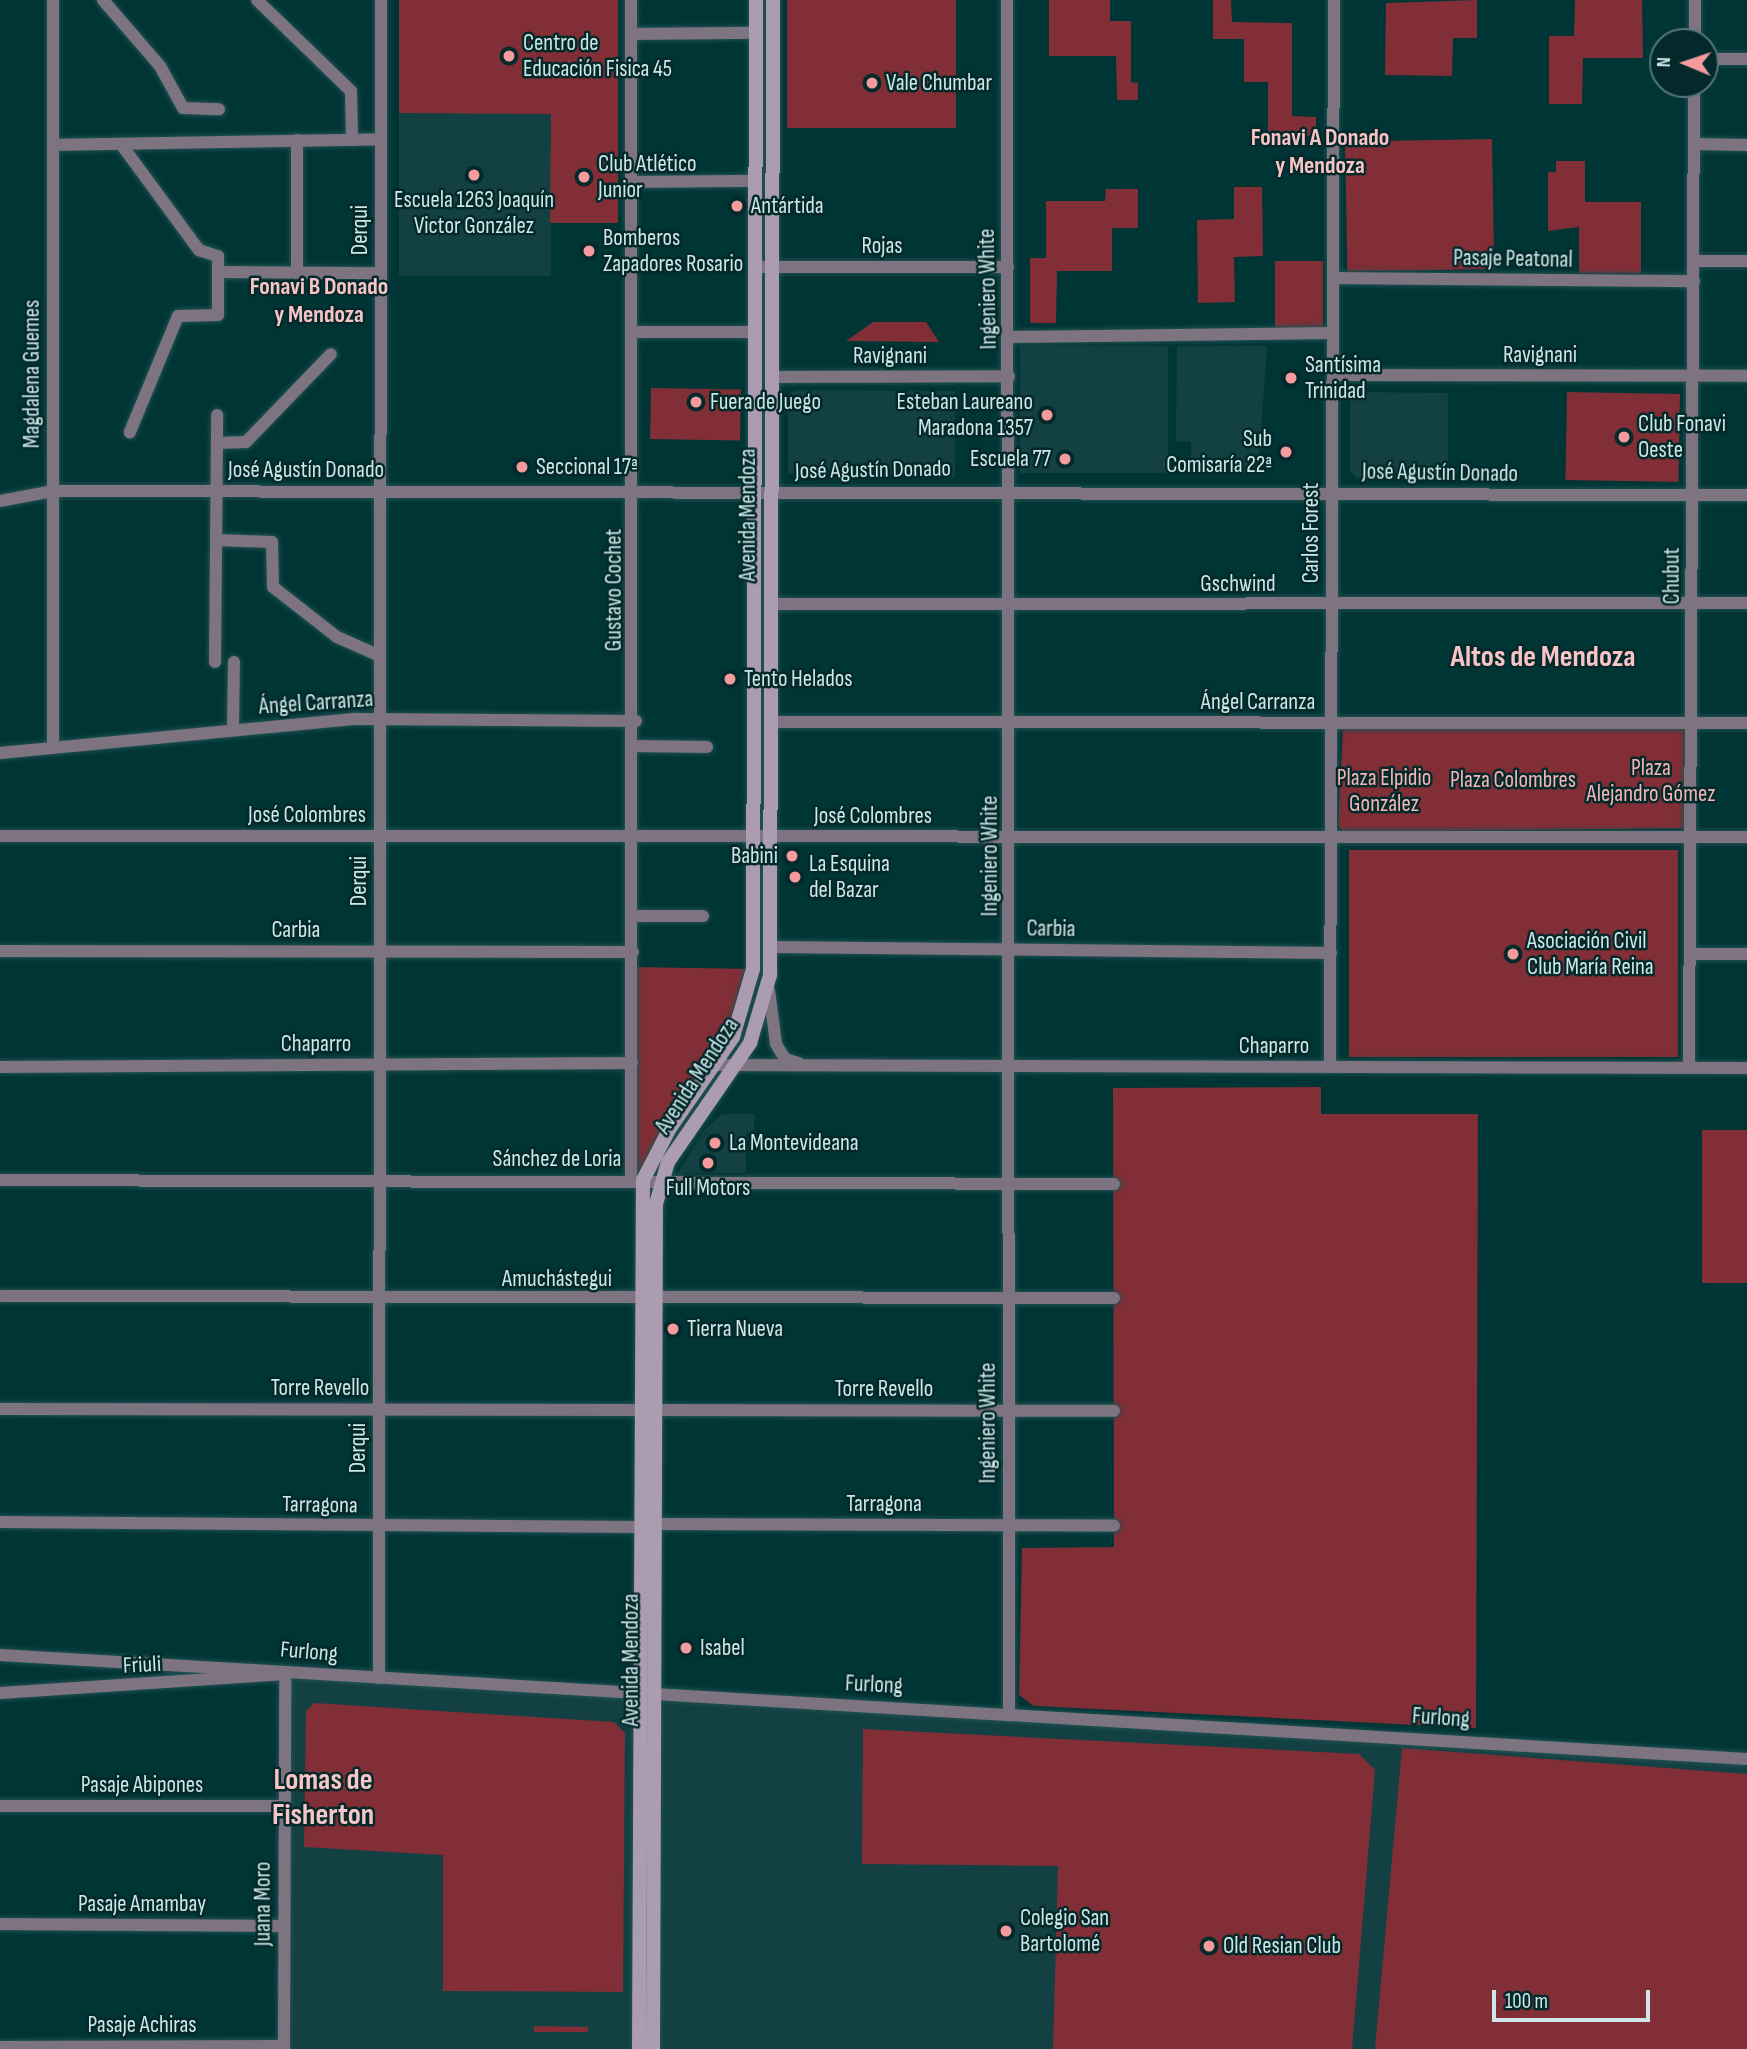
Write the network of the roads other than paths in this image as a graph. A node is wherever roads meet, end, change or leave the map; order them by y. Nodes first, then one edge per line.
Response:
1 (53, 0) edge
2 (103, 0) edge
3 (257, 0) edge
4 (381, 0) edge
5 (631, 0) edge
6 (756, 0) edge
7 (773, 0) edge
8 (1007, 0) edge
9 (1334, 0) edge
10 (1695, 0) edge
11 (1695, 28) edge
12 (756, 33) junction
13 (631, 34) junction
14 (1719, 59) edge
15 (1747, 59) edge
16 (1694, 98) edge
17 (219, 109) dead end
18 (352, 139) junction
19 (381, 139) junction
20 (297, 140) junction
21 (121, 144) junction
22 (53, 145) junction
23 (1694, 145) junction
24 (1747, 145) edge
25 (756, 152) junction
26 (773, 152) junction
27 (755, 181) junction
28 (632, 182) junction
29 (1694, 261) junction
30 (1747, 261) edge
31 (755, 267) junction
32 (772, 267) junction
33 (1008, 267) junction
34 (218, 272) junction
35 (298, 273) junction
36 (381, 273) junction
37 (1333, 278) junction
38 (1694, 281) junction
39 (633, 332) junction
40 (755, 332) junction
41 (1333, 333) junction
42 (1009, 337) junction
43 (331, 354) dead end
44 (1333, 375) junction
45 (1009, 376) junction
46 (1693, 376) junction
47 (1747, 376) edge
48 (772, 377) junction
49 (217, 415) dead end
50 (130, 432) dead end
51 (217, 443) junction
52 (1010, 489) junction
53 (53, 491) junction
54 (217, 491) junction
55 (380, 491) junction
56 (634, 492) junction
57 (755, 492) junction
58 (771, 492) junction
59 (1332, 492) junction
60 (1693, 495) junction
61 (1747, 495) edge
62 (0, 501) edge
63 (216, 540) junction
64 (1693, 603) junction
65 (1747, 603) edge
66 (771, 604) junction
67 (1010, 605) junction
68 (1332, 605) junction
69 (380, 656) junction
70 (215, 662) dead end
71 (234, 662) dead end
72 (380, 719) junction
73 (636, 721) junction
74 (770, 722) junction
75 (1010, 723) junction
76 (1692, 723) junction
77 (1747, 723) edge
78 (1332, 724) junction
79 (233, 730) junction
80 (635, 746) junction
81 (707, 747) dead end
82 (53, 748) junction
83 (0, 753) edge
84 (0, 836) edge
85 (380, 836) junction
86 (635, 837) junction
87 (754, 837) junction
88 (769, 837) junction
89 (1012, 837) junction
90 (1692, 837) junction
91 (1747, 837) edge
92 (1331, 838) junction
93 (634, 916) junction
94 (703, 916) dead end
95 (770, 947) junction
96 (1009, 950) junction
97 (0, 951) edge
98 (380, 951) junction
99 (633, 952) junction
100 (1331, 953) junction
101 (1690, 954) junction
102 (1747, 954) edge
103 (769, 990) junction
104 (632, 1063) junction
105 (380, 1065) junction
106 (717, 1065) junction
107 (736, 1065) junction
108 (801, 1065) junction
109 (1009, 1066) junction
110 (0, 1067) edge
111 (1330, 1067) junction
112 (1689, 1068) junction
113 (1747, 1068) edge
114 (0, 1180) edge
115 (380, 1180) junction
116 (637, 1180) junction
117 (660, 1180) junction
118 (1009, 1183) junction
119 (1114, 1184) dead end
120 (0, 1296) edge
121 (379, 1298) junction
122 (1009, 1298) junction
123 (1114, 1298) dead end
124 (648, 1300) junction
125 (0, 1409) edge
126 (379, 1409) junction
127 (647, 1410) junction
128 (1009, 1411) junction
129 (1114, 1411) dead end
130 (0, 1522) edge
131 (1009, 1525) junction
132 (647, 1526) junction
133 (1114, 1526) dead end
134 (379, 1527) junction
135 (0, 1655) edge
136 (285, 1674) junction
137 (379, 1678) junction
138 (0, 1693) edge
139 (646, 1696) junction
140 (1009, 1712) junction
141 (1747, 1759) edge
142 (0, 1806) edge
143 (285, 1806) junction
144 (0, 1924) edge
145 (284, 1926) junction
146 (0, 2047) edge
147 (284, 2047) edge
148 (639, 2049) edge
149 (653, 2049) edge

1 - 22 street, Magdalena Guemes
2 - 17 street
3 - 18 street
4 - 19 street, Derqui
5 - 13 street, Gustavo Cochet
6 - 12 main road, Avenida Mendoza
7 - 26 main road, Avenida Mendoza
8 - 33 street, Ingeniero White
9 - 37 street, Carlos Forest
10 - 11 street
12 - 13 street
12 - 25 main road, Avenida Mendoza
13 - 28 street, Gustavo Cochet
14 - 15 street
16 - 23 street, Chubut
18 - 19 street
18 - 20 street
19 - 36 street, Derqui
20 - 21 street
20 - 35 street
21 - 22 street
21 - 34 street
22 - 53 street, Magdalena Guemes
23 - 24 street
23 - 29 street, Chubut
25 - 26 main road
25 - 27 main road, Avenida Mendoza
26 - 32 main road, Avenida Mendoza
27 - 28 street
27 - 31 main road, Avenida Mendoza
28 - 39 street, Gustavo Cochet
29 - 30 street
29 - 38 street, Chubut
31 - 32 street, Rojas
31 - 40 main road, Avenida Mendoza
32 - 33 street, Rojas
32 - 48 main road, Avenida Mendoza
33 - 42 street, Ingeniero White
34 - 35 street
34 - 50 street
35 - 36 street
36 - 55 street, Derqui
37 - 38 street, Pasaje Peatonal
37 - 41 street, Carlos Forest
38 - 46 street, Chubut
39 - 40 street
39 - 56 street, Gustavo Cochet
40 - 57 main road, Avenida Mendoza
41 - 42 street
41 - 44 street, Carlos Forest
42 - 45 street, Ingeniero White
43 - 51 street
44 - 46 street, Ravignani
44 - 59 street, Carlos Forest
45 - 48 street, Ravignani
45 - 52 street, Ingeniero White
46 - 47 street, Ravignani
46 - 60 street, Chubut
48 - 58 main road, Avenida Mendoza
49 - 51 street
51 - 54 street
52 - 58 street, José Agustín Donado
52 - 59 street, José Agustín Donado
52 - 67 street, Ingeniero White
53 - 54 street, José Agustín Donado
53 - 62 street, José Agustín Donado
53 - 82 street, Magdalena Guemes
54 - 55 street, José Agustín Donado
54 - 63 street
55 - 56 street, José Agustín Donado
55 - 69 street, Derqui
56 - 57 street, José Agustín Donado
56 - 73 street, Gustavo Cochet
57 - 58 street, José Agustín Donado
57 - 87 main road, Avenida Mendoza
58 - 66 main road, Avenida Mendoza
59 - 60 street, José Agustín Donado
59 - 68 street, Carlos Forest
60 - 61 street, José Agustín Donado
60 - 64 street, Chubut
63 - 69 street
63 - 70 street
64 - 65 street, Gschwind
64 - 68 street, Gschwind
64 - 76 street, Chubut
66 - 67 street, Gschwind
66 - 74 main road, Avenida Mendoza
67 - 68 street, Gschwind
67 - 75 street, Ingeniero White
68 - 78 street, Carlos Forest
69 - 72 street, Derqui
71 - 79 street
72 - 73 street, Ángel Carranza
72 - 79 street, Ángel Carranza
72 - 85 street, Derqui
73 - 80 street, Gustavo Cochet
74 - 75 street, Ángel Carranza
74 - 88 main road, Avenida Mendoza
75 - 78 street, Ángel Carranza
75 - 89 street, Ingeniero White
76 - 77 street, Ángel Carranza
76 - 78 street, Ángel Carranza
76 - 90 street, Chubut
78 - 92 street, Carlos Forest
79 - 82 street, Ángel Carranza
80 - 81 street
80 - 86 street, Gustavo Cochet
82 - 83 street, Ángel Carranza
84 - 85 street, José Colombres
85 - 86 street, José Colombres
85 - 98 street, Derqui
86 - 87 street, José Colombres
86 - 93 street, Gustavo Cochet
87 - 88 street, José Colombres
87 - 106 main road, Avenida Mendoza
88 - 89 street, José Colombres
88 - 95 main road, Avenida Mendoza
89 - 92 street, José Colombres
89 - 96 street, Ingeniero White
90 - 91 street, José Colombres
90 - 92 street, José Colombres
90 - 101 street, Chubut
92 - 100 street, Carlos Forest
93 - 94 street
93 - 99 street, Gustavo Cochet
95 - 96 street, Carbia
95 - 103 main road, Avenida Mendoza
96 - 100 street, Carbia
96 - 109 street, Ingeniero White
97 - 98 street, Carbia
98 - 99 street, Carbia
98 - 105 street, Derqui
99 - 104 street, Gustavo Cochet
100 - 111 street, Carlos Forest
101 - 102 street
101 - 112 street, Chubut
103 - 107 main road, Avenida Mendoza
103 - 108 street
104 - 105 street, Chaparro
104 - 116 street, Gustavo Cochet
105 - 110 street, Chaparro
105 - 115 street, Derqui
106 - 107 street, Chaparro
106 - 116 main road, Avenida Mendoza
107 - 108 street, Chaparro
107 - 117 main road, Avenida Mendoza
108 - 109 street, Chaparro
109 - 111 street, Chaparro
109 - 118 street, Ingeniero White
111 - 112 street, Chaparro
112 - 113 street, Chaparro
114 - 115 street, Sánchez de Loria
115 - 116 street, Sánchez de Loria
115 - 121 street, Derqui
116 - 117 street, Sánchez de Loria
116 - 124 main road, Avenida Mendoza
117 - 118 street, Sánchez de Loria
117 - 124 main road, Avenida Mendoza
118 - 119 street, Sánchez de Loria
118 - 122 street, Ingeniero White
120 - 121 street, Amuchástegui
121 - 124 street, Amuchástegui
121 - 126 street, Derqui
122 - 123 street, Amuchástegui
122 - 124 street, Amuchástegui
122 - 128 street, Ingeniero White
124 - 127 main road, Avenida Mendoza
125 - 126 street, Torre Revello
126 - 127 street, Torre Revello
126 - 134 street, Derqui
127 - 128 street, Torre Revello
127 - 132 main road, Avenida Mendoza
128 - 129 street, Torre Revello
128 - 131 street, Ingeniero White
130 - 134 street, Tarragona
131 - 132 street, Tarragona
131 - 133 street, Tarragona
131 - 140 street, Ingeniero White
132 - 134 street, Tarragona
132 - 139 main road, Avenida Mendoza
134 - 137 street, Derqui
135 - 136 street, Furlong
136 - 137 street, Furlong
136 - 138 street, Friuli
136 - 143 street, Juana Moro
137 - 139 street, Furlong
139 - 140 street, Furlong
139 - 148 main road, Avenida Mendoza
139 - 149 main road, Avenida Mendoza
140 - 141 street, Furlong
142 - 143 street, Pasaje Abipones
143 - 145 street, Juana Moro
144 - 145 street, Pasaje Amambay
145 - 147 street, Juana Moro
146 - 147 street, Pasaje Achiras

